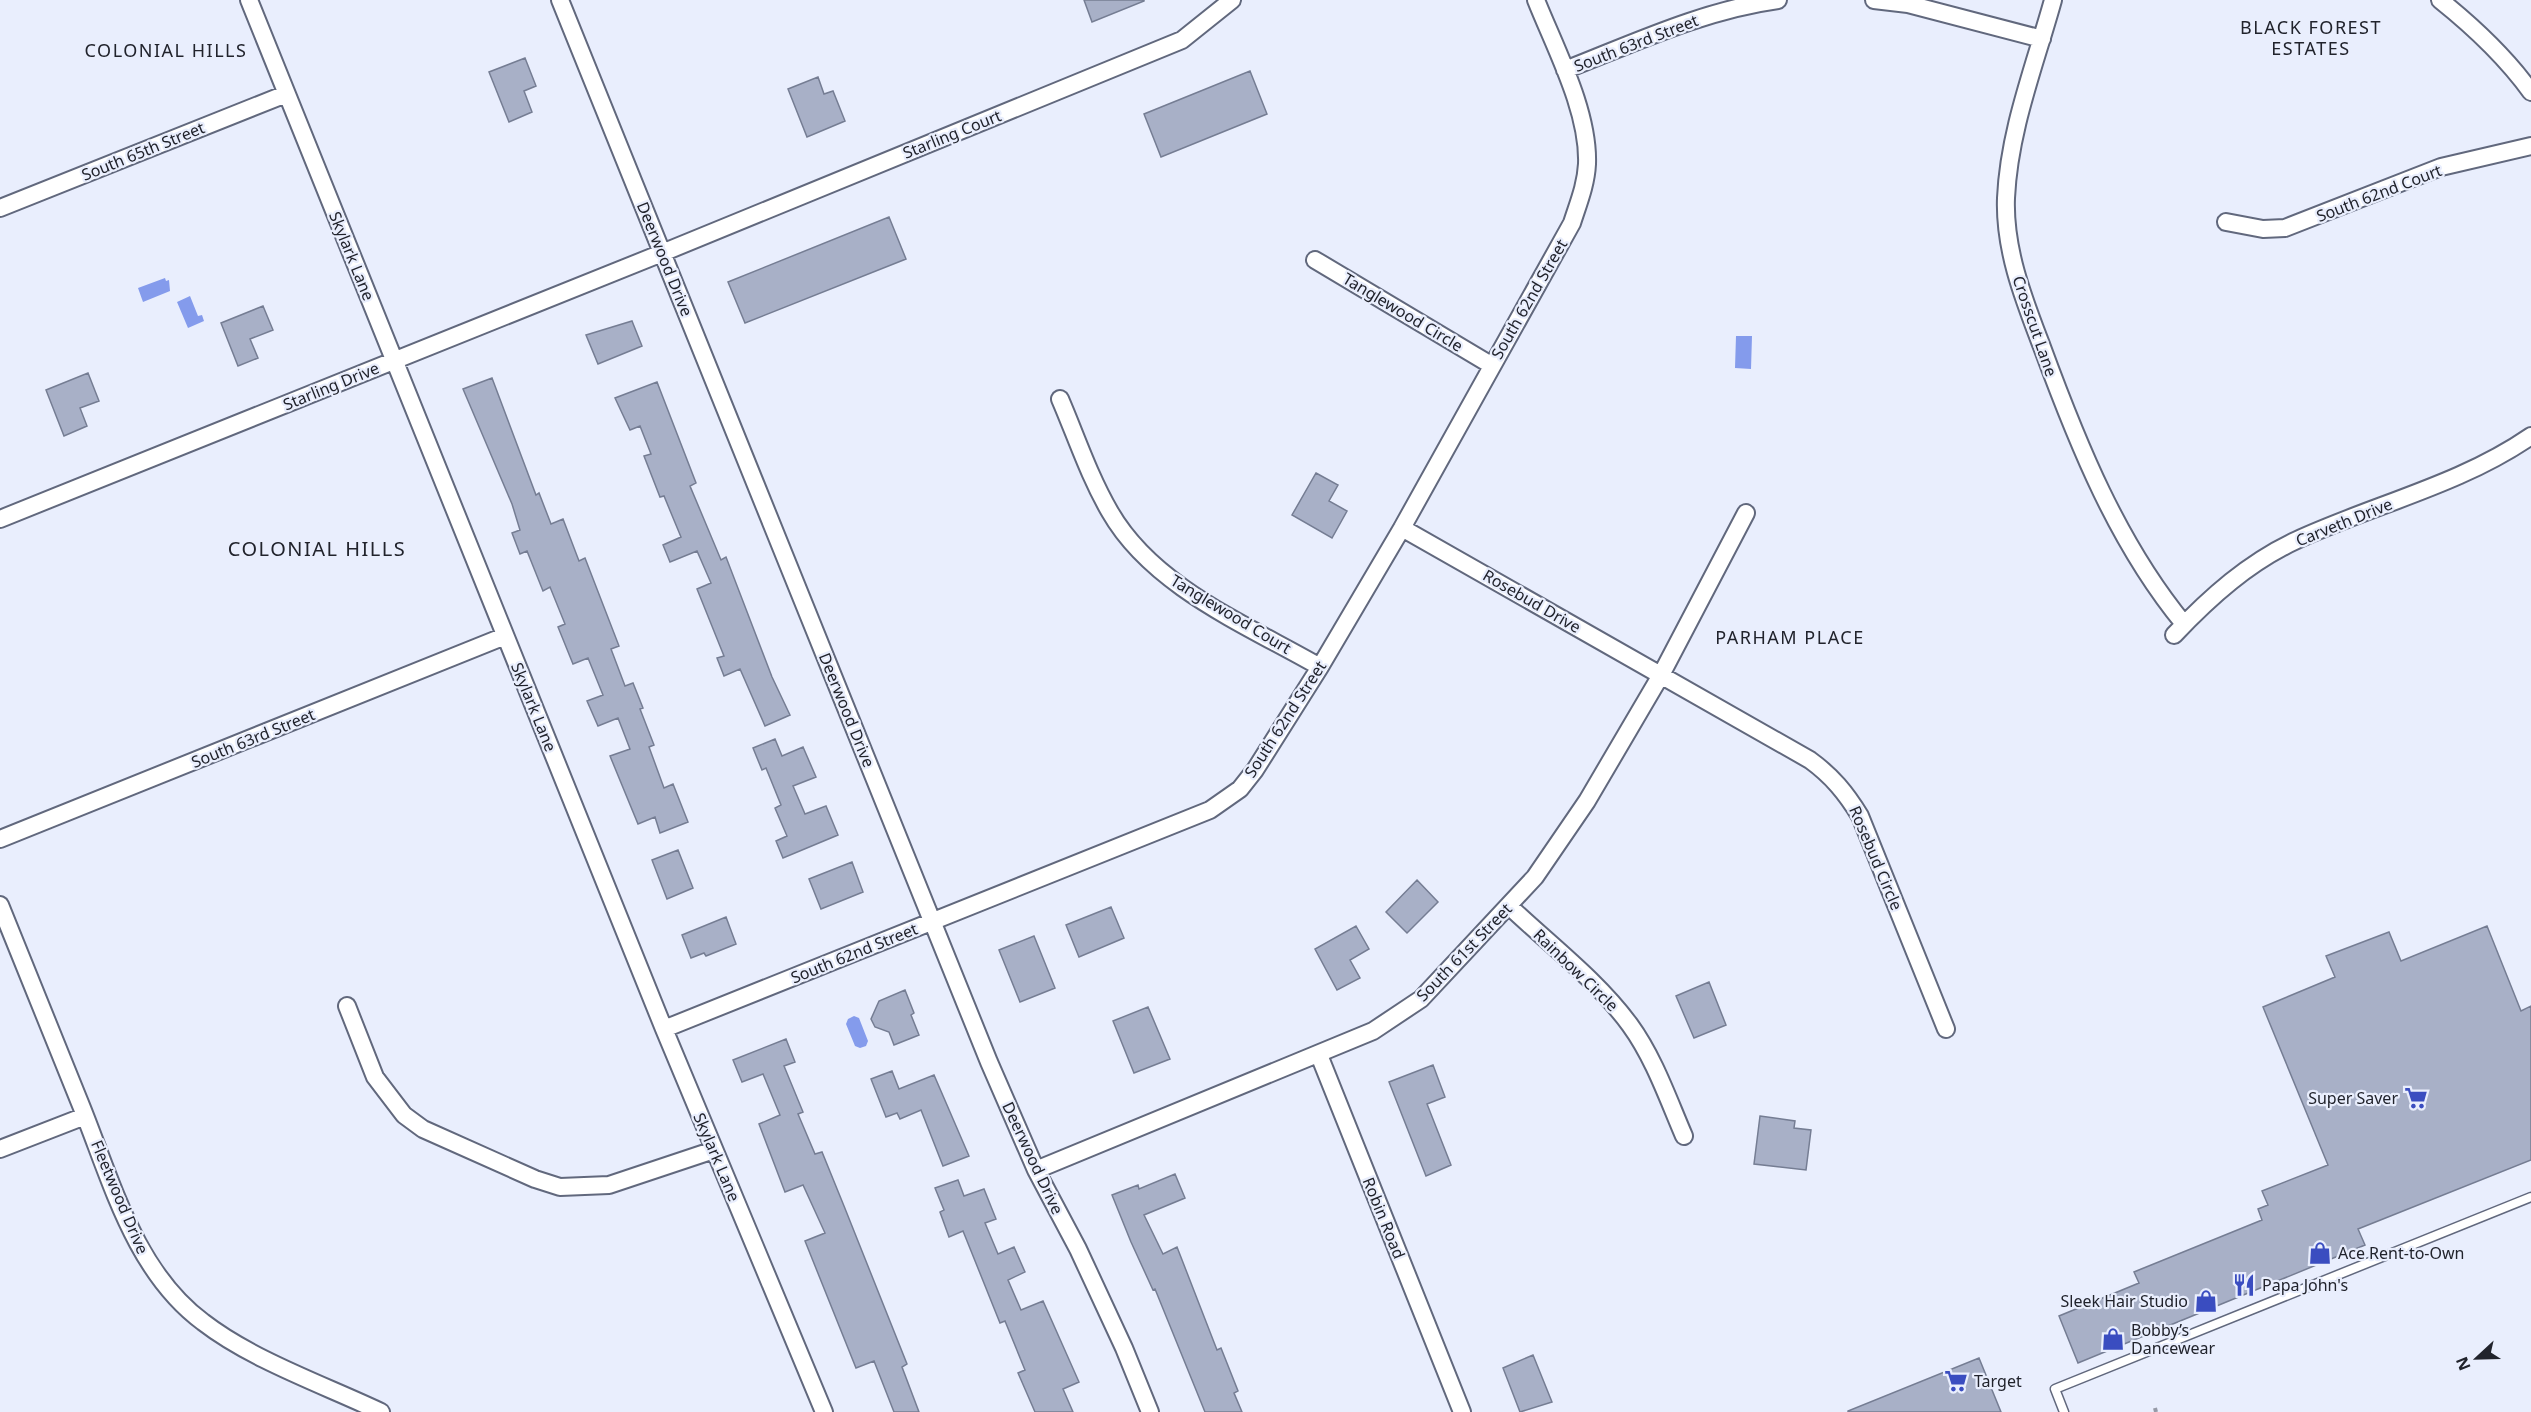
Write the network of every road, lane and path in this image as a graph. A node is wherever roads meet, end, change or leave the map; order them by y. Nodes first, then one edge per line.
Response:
1 (249, 0) edge
2 (560, 0) edge
3 (1232, 0) edge
4 (1536, 0) edge
5 (1778, 0) edge
6 (1874, 0) edge
7 (2053, 0) edge
8 (2440, 0) edge
9 (2042, 39) junction
10 (1565, 70) junction
11 (2531, 92) edge
12 (286, 93) junction
13 (2531, 146) edge
14 (0, 208) edge
15 (2226, 222) dead end
16 (662, 253) junction
17 (1315, 260) dead end
18 (394, 360) junction
19 (1491, 365) junction
20 (1060, 399) dead end
21 (2531, 436) edge
22 (1746, 513) dead end
23 (0, 519) edge
24 (1402, 528) junction
25 (2179, 630) joint
26 (505, 636) junction
27 (1320, 667) junction
28 (1661, 675) junction
29 (0, 839) edge
30 (0, 905) edge
31 (1509, 906) junction
32 (933, 922) junction
33 (347, 1006) dead end
34 (664, 1029) junction
35 (1946, 1029) dead end
36 (1319, 1055) junction
37 (85, 1116) junction
38 (1684, 1136) dead end
39 (0, 1149) edge
40 (714, 1150) junction
41 (1036, 1170) junction
42 (2531, 1197) edge
43 (381, 1412) edge
44 (824, 1412) edge
45 (1150, 1412) edge
46 (1462, 1412) edge
47 (2064, 1412) edge

1 - 12 street, Skylark Lane
2 - 16 street, Deerwood Drive
3 - 16 street, Starling Court
4 - 10 street, South 62nd Street
5 - 10 street, South 63rd Street
6 - 9 street
7 - 9 street, Crosscut Lane
8 - 11 street
9 - 25 street, Crosscut Lane
10 - 19 street, South 62nd Street
12 - 14 street, South 65th Street
12 - 18 street, Skylark Lane
13 - 15 street, South 62nd Court
16 - 18 street, Starling Drive
16 - 32 street, Deerwood Drive
17 - 19 street, Tanglewood Circle
18 - 23 street, Starling Drive
18 - 26 street, Skylark Lane
19 - 24 street, South 62nd Street
20 - 27 street, Tanglewood Court
21 - 25 street, Carveth Drive
22 - 28 street, South 61st Street
24 - 27 street, South 62nd Street
24 - 28 street, Rosebud Drive
26 - 29 street, South 63rd Street
26 - 34 street, Skylark Lane
27 - 32 street, South 62nd Street
28 - 31 street, South 61st Street
28 - 35 street, Rosebud Circle
30 - 37 street, Fleetwood Drive
31 - 36 street, South 61st Street
31 - 38 street, Rainbow Circle
32 - 34 street, South 62nd Street
32 - 41 street, Deerwood Drive
33 - 40 street
34 - 40 street, Skylark Lane
36 - 41 street, South 61st Street
36 - 46 street, Robin Road
37 - 39 street
37 - 43 street, Fleetwood Drive
40 - 44 street, Skylark Lane
41 - 45 street, Deerwood Drive
42 - 47 lane

